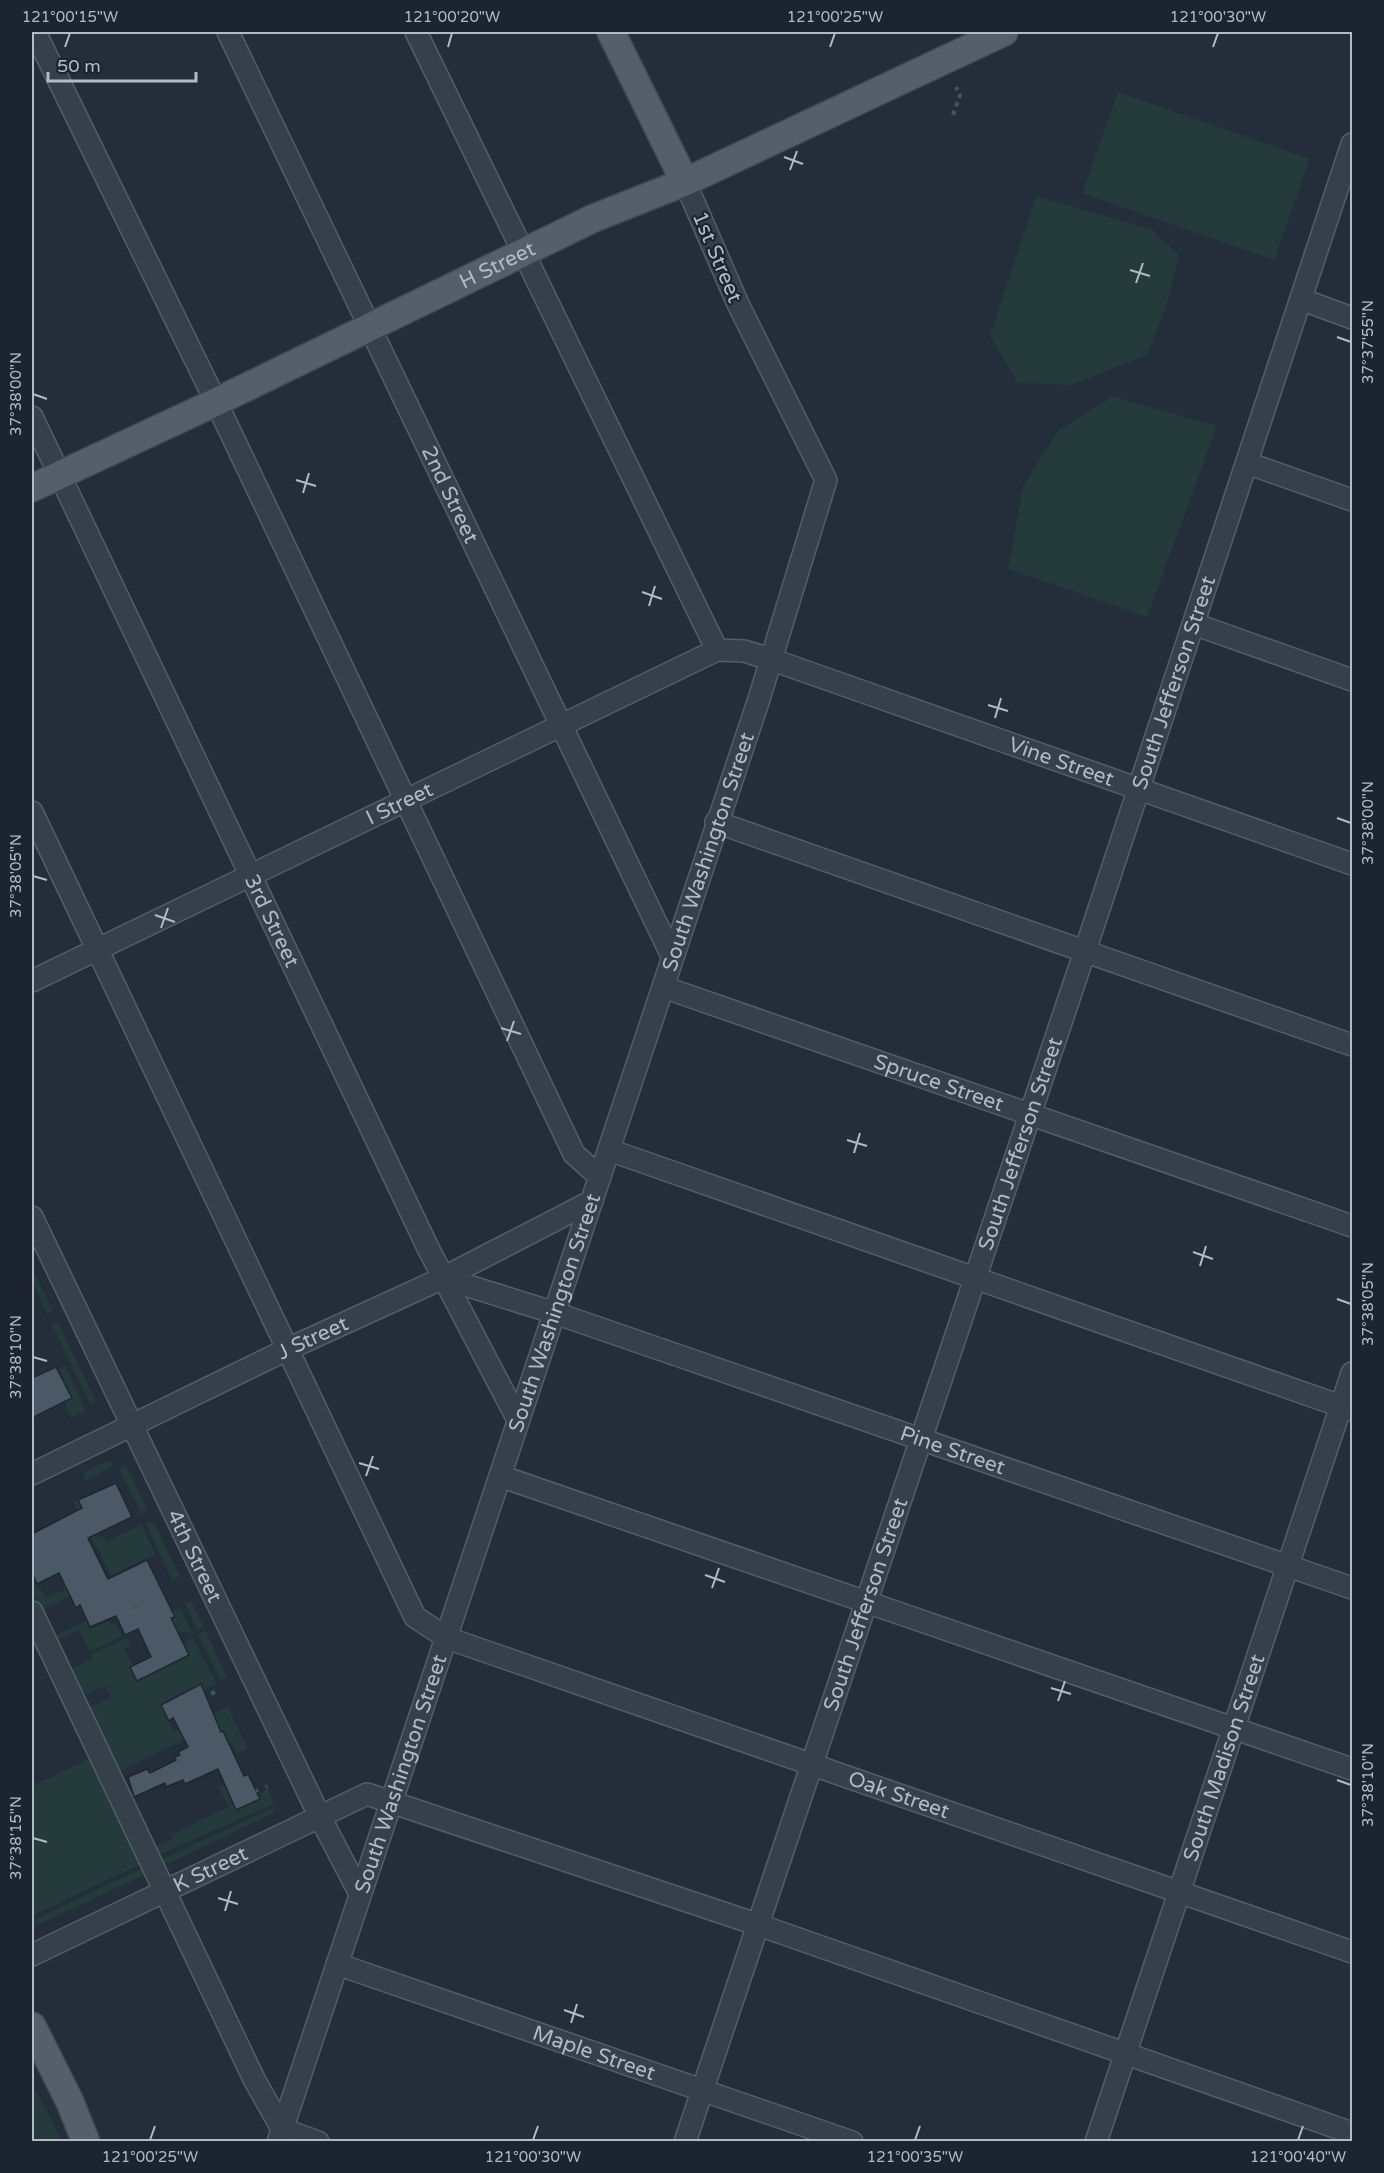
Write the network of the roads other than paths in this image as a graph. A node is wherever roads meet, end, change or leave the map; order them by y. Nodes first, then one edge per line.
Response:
1 (35, 32) edge
2 (228, 32) edge
3 (416, 32) edge
4 (611, 32) edge
5 (1004, 32) edge
6 (1353, 144) edge
7 (685, 182) junction
8 (524, 251) junction
9 (1303, 300) junction
10 (1353, 318) edge
11 (372, 327) junction
12 (216, 402) junction
13 (32, 417) edge
14 (1247, 463) junction
15 (59, 475) junction
16 (826, 480) joint
17 (32, 489) edge
18 (1353, 500) edge
19 (1194, 624) junction
20 (717, 650) junction
21 (770, 659) junction
22 (1353, 680) edge
23 (559, 726) junction
24 (1138, 789) junction
25 (406, 802) junction
26 (32, 813) edge
27 (716, 822) junction
28 (1353, 864) edge
29 (250, 875) junction
30 (97, 949) junction
31 (1085, 951) junction
32 (672, 956) junction
33 (32, 981) edge
34 (663, 987) junction
35 (1353, 1045) edge
36 (1030, 1115) junction
37 (609, 1150) junction
38 (600, 1177) junction
39 (592, 1201) junction
40 (32, 1217) edge
41 (1353, 1226) edge
42 (975, 1277) junction
43 (443, 1278) junction
44 (555, 1313) junction
45 (288, 1349) junction
46 (1353, 1373) edge
47 (1347, 1408) edge
48 (518, 1420) junction
49 (131, 1425) junction
50 (922, 1439) junction
51 (32, 1474) edge
52 (500, 1476) junction
53 (1288, 1566) junction
54 (1353, 1588) edge
55 (867, 1600) junction
56 (32, 1612) edge
57 (447, 1638) junction
58 (1234, 1729) junction
59 (810, 1765) junction
60 (1353, 1769) edge
61 (390, 1802) junction
62 (319, 1815) junction
63 (165, 1891) junction
64 (1179, 1893) junction
65 (360, 1894) junction
66 (756, 1924) junction
67 (1353, 1952) edge
68 (32, 1955) edge
69 (337, 1964) junction
70 (32, 2026) edge
71 (1126, 2055) junction
72 (702, 2090) junction
73 (70, 2102) junction
74 (1353, 2133) edge
75 (280, 2135) edge
76 (86, 2142) edge
77 (94, 2142) edge
78 (318, 2142) edge
79 (685, 2142) edge
80 (852, 2142) edge
81 (1096, 2142) edge

1 - 12 street
2 - 11 street, 2nd Street
3 - 8 street
4 - 7 main road, 1st Street
5 - 7 main road, H Street
6 - 9 street, South Jefferson Street
7 - 8 main road, H Street
7 - 16 street, 1st Street
8 - 11 main road, H Street
8 - 20 street
9 - 10 street
9 - 14 street, South Jefferson Street
11 - 12 main road, H Street
11 - 23 street, 2nd Street
12 - 15 main road, H Street
12 - 25 street
13 - 15 street, 3rd Street
14 - 18 street
14 - 19 street, South Jefferson Street
15 - 17 main road, H Street
15 - 29 street, 3rd Street
16 - 21 street, South Washington Street
19 - 22 street
19 - 24 street, South Jefferson Street
20 - 21 street, I Street
20 - 23 street, I Street
21 - 24 street, Vine Street
21 - 27 street, South Washington Street
23 - 25 street, I Street
23 - 32 street, 2nd Street
24 - 28 street, Vine Street
24 - 31 street, South Jefferson Street
25 - 29 street, I Street
25 - 38 street
26 - 30 street, Oak Street
27 - 31 street
27 - 32 street, South Washington Street
29 - 30 street, I Street
29 - 43 street, 3rd Street
30 - 33 street, I Street
30 - 45 street, Oak Street
31 - 35 street
31 - 36 street, South Jefferson Street
32 - 34 street, South Washington Street
34 - 36 street, Spruce Street
34 - 37 street, South Washington Street
36 - 41 street, Spruce Street
36 - 42 street, South Jefferson Street
37 - 38 street, South Washington Street
37 - 42 street
38 - 39 street, South Washington Street
39 - 43 street, J Street
39 - 44 street, South Washington Street
40 - 49 street, 4th Street
42 - 47 street
42 - 50 street, South Jefferson Street
43 - 44 street, Pine Street
43 - 45 street, J Street
43 - 48 street, 3rd Street
44 - 48 street, South Washington Street
44 - 50 street, Pine Street
45 - 49 street, J Street
45 - 57 street, Oak Street
46 - 47 street, South Madison Street
47 - 53 street, South Madison Street
48 - 52 street, South Washington Street
49 - 51 street, J Street
49 - 62 street, 4th Street
50 - 53 street, Pine Street
50 - 55 street, South Jefferson Street
52 - 55 street
52 - 57 street, South Washington Street
53 - 54 street, Pine Street
53 - 58 street, South Madison Street
55 - 58 street
55 - 59 street, South Jefferson Street
56 - 63 street
57 - 59 street, Oak Street
57 - 61 street, South Washington Street
58 - 60 street
58 - 64 street, South Madison Street
59 - 64 street, Oak Street
59 - 66 street, South Jefferson Street
61 - 62 street, K Street
61 - 65 street, South Washington Street
61 - 66 street, K Street
62 - 63 street, K Street
62 - 65 street, 4th Street
63 - 68 street, K Street
63 - 75 street
64 - 67 street, Oak Street
64 - 71 street, South Madison Street
65 - 69 street, South Washington Street
66 - 71 street, K Street
66 - 72 street, South Jefferson Street
69 - 72 street, Maple Street
69 - 75 street, South Washington Street
70 - 73 main road
71 - 74 street, K Street
71 - 81 street, South Madison Street
72 - 79 street, South Jefferson Street
72 - 80 street, Maple Street
73 - 76 main road
73 - 77 main road
75 - 78 street

